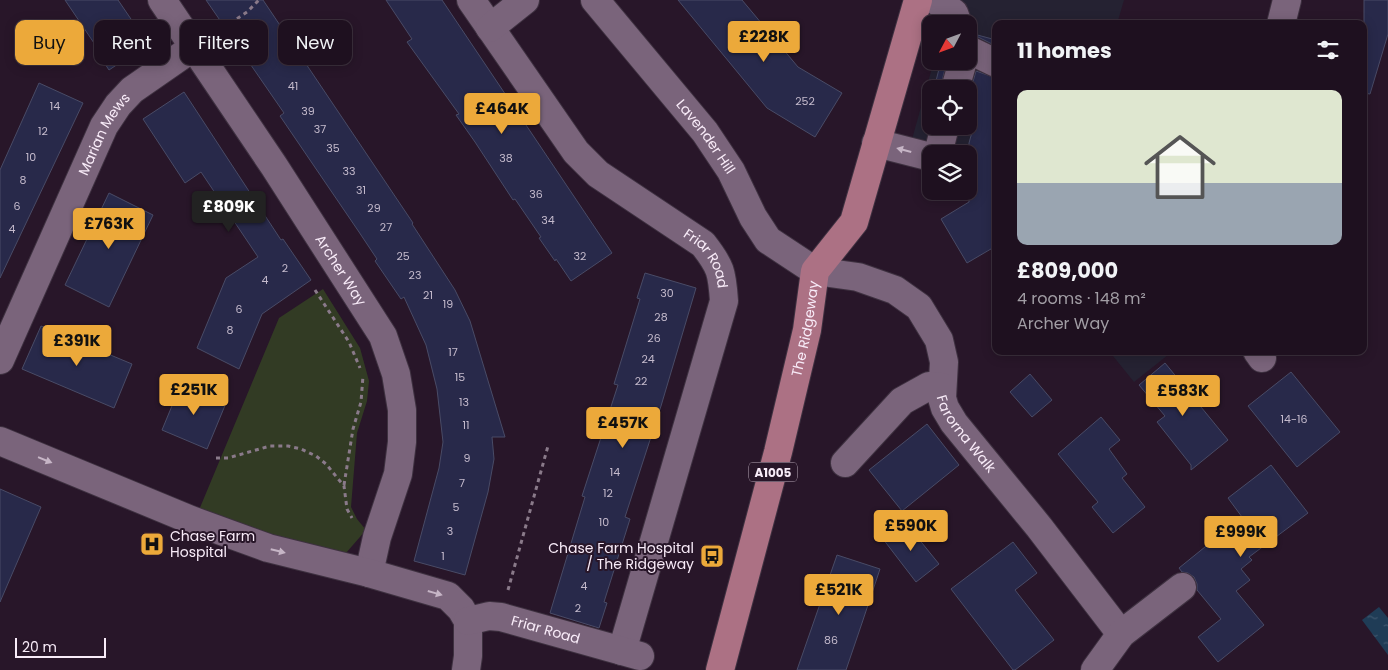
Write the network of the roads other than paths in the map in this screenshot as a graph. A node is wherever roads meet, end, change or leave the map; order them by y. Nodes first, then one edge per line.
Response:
1 (162, 0) edge
2 (471, 0) edge
3 (525, 0) edge
4 (595, 0) edge
5 (918, 0) edge
6 (935, 0) edge
7 (1287, 0) edge
8 (955, 15) edge
9 (1282, 20) edge
10 (180, 26) edge
11 (490, 28) junction
12 (978, 54) edge
13 (180, 57) edge
14 (992, 61) edge
15 (206, 65) edge
16 (876, 143) junction
17 (922, 155) edge
18 (815, 271) junction
19 (0, 360) edge
20 (942, 387) junction
21 (0, 441) edge
22 (845, 464) dead end
23 (369, 574) junction
24 (1182, 587) dead end
25 (468, 621) junction
26 (1121, 634) junction
27 (466, 670) edge
28 (720, 670) edge
29 (1095, 670) edge

1 - 10 street, Archer Way
2 - 11 street, Friar Road
3 - 11 street
4 - 18 street, Lavender Hill
5 - 16 main road, The Ridgeway
6 - 8 street
7 - 9 street
11 - 25 street, Friar Road
12 - 14 street
13 - 19 street, Marian Mews
15 - 23 street, Archer Way
17 -> 16 street
16 - 18 main road, The Ridgeway
18 - 20 street, Farorna Walk
18 - 28 main road, The Ridgeway / A1005
20 - 22 street
20 - 26 street, Farorna Walk
21 -> 23 street
23 -> 25 street
24 - 26 street
25 - 27 street
26 - 29 street

